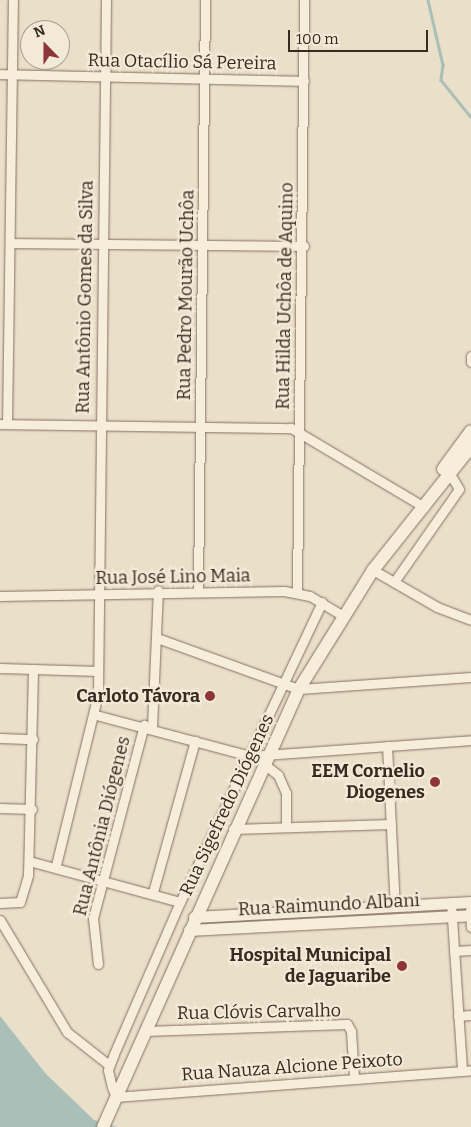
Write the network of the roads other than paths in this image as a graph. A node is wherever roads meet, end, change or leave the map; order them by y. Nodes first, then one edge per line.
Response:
1 (13, 0) edge
2 (106, 0) edge
3 (205, 0) edge
4 (304, 0) edge
5 (0, 74) edge
6 (12, 75) junction
7 (104, 75) junction
8 (204, 79) junction
9 (304, 81) junction
10 (12, 243) junction
11 (100, 243) junction
12 (204, 245) junction
13 (304, 246) junction
14 (471, 356) edge
15 (471, 362) edge
16 (4, 424) edge
17 (100, 426) junction
18 (200, 426) junction
19 (300, 430) junction
20 (471, 431) edge
21 (471, 447) edge
22 (450, 474) junction
23 (420, 509) junction
24 (373, 570) junction
25 (394, 582) junction
26 (158, 590) junction
27 (198, 590) junction
28 (297, 592) junction
29 (97, 594) junction
30 (0, 596) edge
31 (322, 602) junction
32 (342, 615) junction
33 (471, 620) edge
34 (157, 638) junction
35 (0, 668) edge
36 (33, 669) junction
37 (98, 671) junction
38 (471, 677) edge
39 (285, 683) junction
40 (299, 689) junction
41 (96, 714) junction
42 (148, 726) junction
43 (0, 738) edge
44 (32, 738) junction
45 (471, 740) edge
46 (195, 741) junction
47 (387, 746) junction
48 (250, 756) junction
49 (266, 760) junction
50 (0, 808) edge
51 (32, 809) junction
52 (391, 824) junction
53 (286, 827) junction
54 (233, 829) junction
55 (30, 860) junction
56 (56, 865) junction
57 (104, 878) junction
58 (153, 892) junction
59 (180, 902) junction
60 (470, 902) edge
61 (0, 903) edge
62 (451, 903) junction
63 (395, 906) junction
64 (341, 910) junction
65 (242, 915) junction
66 (471, 915) edge
67 (452, 916) junction
68 (194, 918) junction
69 (0, 920) edge
70 (341, 922) junction
71 (471, 927) edge
72 (240, 928) junction
73 (189, 930) junction
74 (471, 950) edge
75 (454, 951) junction
76 (98, 964) dead end
77 (471, 1015) edge
78 (458, 1016) junction
79 (145, 1031) junction
80 (109, 1065) junction
81 (466, 1070) edge
82 (354, 1079) junction
83 (116, 1097) junction
84 (104, 1125) edge

1 - 6 street
2 - 7 street, Rua Antônio Gomes da Silva
3 - 8 street, Rua Pedro Mourão Uchôa
4 - 9 street, Rua Hilda Uchôa de Aquino
5 - 6 street, Rua Otacílio Sá Pereira
6 - 7 street, Rua Otacílio Sá Pereira
6 - 10 street
7 - 8 street, Rua Otacílio Sá Pereira
7 - 11 street, Rua Antônio Gomes da Silva
8 - 9 street, Rua Otacílio Sá Pereira
8 - 12 street, Rua Pedro Mourão Uchôa
9 - 13 street, Rua Hilda Uchôa de Aquino
10 - 11 street
10 - 16 street
11 - 12 street
11 - 17 street, Rua Antônio Gomes da Silva
12 - 13 street
12 - 18 street, Rua Pedro Mourão Uchôa
13 - 19 street, Rua Hilda Uchôa de Aquino
14 - 15 street
16 - 17 street
17 - 18 street
17 - 29 street, Rua Antônio Gomes da Silva
18 - 19 street
18 - 27 street, Rua Pedro Mourão Uchôa
19 - 23 street
19 - 28 street, Rua Hilda Uchôa de Aquino
20 - 23 main road
21 - 22 main road
22 - 23 main road
22 - 25 street
23 - 24 main road, Rua Sigefredo Diógenes
24 - 25 street
24 - 32 main road, Rua Sigefredo Diógenes
25 - 33 street
26 - 27 street, Rua José Lino Maia
26 - 29 street, Rua José Lino Maia
26 - 34 street, Rua Antônia Diógenes
27 - 28 street, Rua José Lino Maia
28 - 31 street, Rua José Lino Maia
29 - 30 street, Rua José Lino Maia
29 - 37 street, Rua Antônio Gomes da Silva
31 - 32 street, Rua José Lino Maia
31 - 39 street
32 - 40 main road, Rua Sigefredo Diógenes
34 - 39 street
34 - 42 street, Rua Antônia Diógenes
35 - 36 street
36 - 37 street
36 - 44 street
37 - 41 street, Rua Antônio Gomes da Silva
38 - 40 street
39 - 40 street
39 - 48 street
40 - 49 main road, Rua Sigefredo Diógenes
41 - 42 street
41 - 56 street, Rua Antônio Gomes da Silva
42 - 46 street
42 - 57 street, Rua Antônia Diógenes
43 - 44 street
44 - 51 street
45 - 47 street
46 - 48 street
46 - 58 street
47 - 49 street
47 - 52 street
48 - 49 street
48 - 59 street
49 - 53 street
49 - 54 main road, Rua Sigefredo Diógenes
50 - 51 street
51 - 55 street
52 - 53 street
52 - 63 street
53 - 54 street
54 - 68 main road, Rua Sigefredo Diógenes
55 - 56 street
55 - 61 street
56 - 57 street
57 - 58 street
57 - 76 street, Rua Antônia Diógenes
58 - 59 street
59 - 80 street
60 - 62 street, Rua Raimundo Albani
60 - 66 street
62 - 63 street, Rua Raimundo Albani
62 - 67 street
63 - 64 street, Rua Raimundo Albani
64 - 65 street, Rua Raimundo Albani
64 - 70 street
65 - 68 street, Rua Raimundo Albani
65 - 72 street
66 - 67 street, Rua Raimundo Albani
66 - 71 street
67 - 70 street, Rua Raimundo Albani
67 - 75 street
68 - 73 main road, Rua Sigefredo Diógenes
69 - 80 street
70 - 72 street, Rua Raimundo Albani
72 - 73 street, Rua Raimundo Albani
73 - 79 main road, Rua Sigefredo Diógenes
74 - 75 street
75 - 78 street
77 - 78 street
78 - 81 street
79 - 82 street, Rua Clóvis Carvalho
79 - 83 main road, Rua Sigefredo Diógenes
80 - 83 street
81 - 82 street, Rua Nauza Alcione Peixoto
82 - 83 street, Rua Nauza Alcione Peixoto
83 - 84 main road, Rua Sigefredo Diógenes

